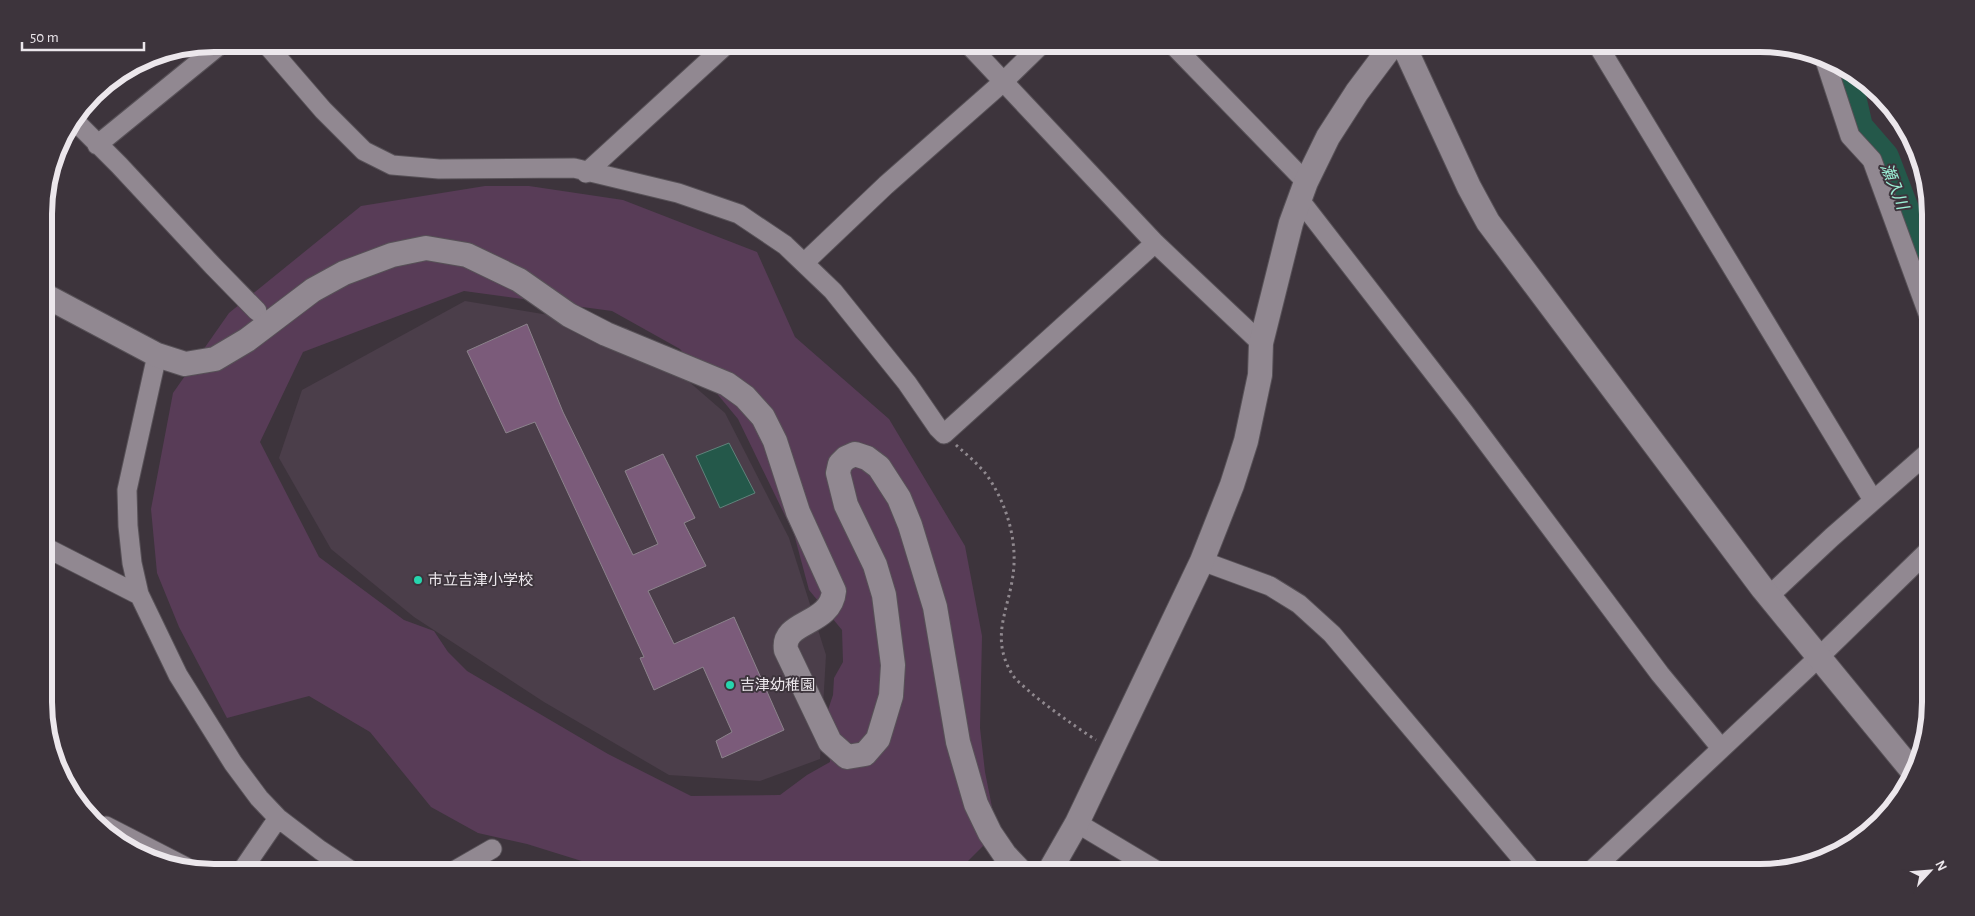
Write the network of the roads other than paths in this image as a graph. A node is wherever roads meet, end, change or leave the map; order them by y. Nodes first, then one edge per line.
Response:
1 (211, 52) edge
2 (273, 52) edge
3 (718, 52) edge
4 (975, 52) edge
5 (1034, 52) edge
6 (1179, 52) edge
7 (1408, 52) edge
8 (1602, 52) edge
9 (1383, 54) edge
10 (1827, 68) edge
11 (1003, 82) junction
12 (80, 125) edge
13 (97, 144) junction
14 (586, 173) junction
15 (1303, 191) junction
16 (1155, 243) junction
17 (804, 263) junction
18 (1922, 297) edge
19 (53, 300) edge
20 (257, 311) dead end
21 (1261, 343) junction
22 (156, 355) junction
23 (1922, 457) edge
24 (1873, 500) junction
25 (52, 551) edge
26 (1922, 557) edge
27 (1202, 561) junction
28 (139, 596) junction
29 (1769, 596) junction
30 (1819, 657) junction
31 (1721, 748) junction
32 (1908, 766) edge
33 (278, 818) junction
34 (1077, 823) junction
35 (122, 834) edge
36 (492, 849) dead end
37 (163, 854) edge
38 (1012, 863) edge
39 (1054, 863) edge
40 (1145, 863) edge
41 (1526, 863) edge
42 (1599, 863) edge
43 (247, 864) edge
44 (341, 864) edge
45 (466, 864) edge

1 - 13 street
2 - 14 street
3 - 14 street
4 - 11 street
5 - 11 street
6 - 15 street
7 - 29 street
8 - 24 street
9 - 15 street
10 - 18 street
11 - 16 street
11 - 17 street
12 - 13 street
13 - 20 street
14 - 17 street
15 - 21 street
15 - 31 street
16 - 17 street
16 - 21 street
19 - 22 street
21 - 27 street
22 - 28 street
22 - 38 street
23 - 24 street
24 - 29 street
25 - 28 street
26 - 30 street
27 - 34 street
27 - 41 street
28 - 33 street
29 - 30 street
30 - 31 street
30 - 32 street
31 - 42 street
33 - 43 street
33 - 44 street
34 - 39 street
34 - 40 street
35 - 37 street
36 - 45 street

